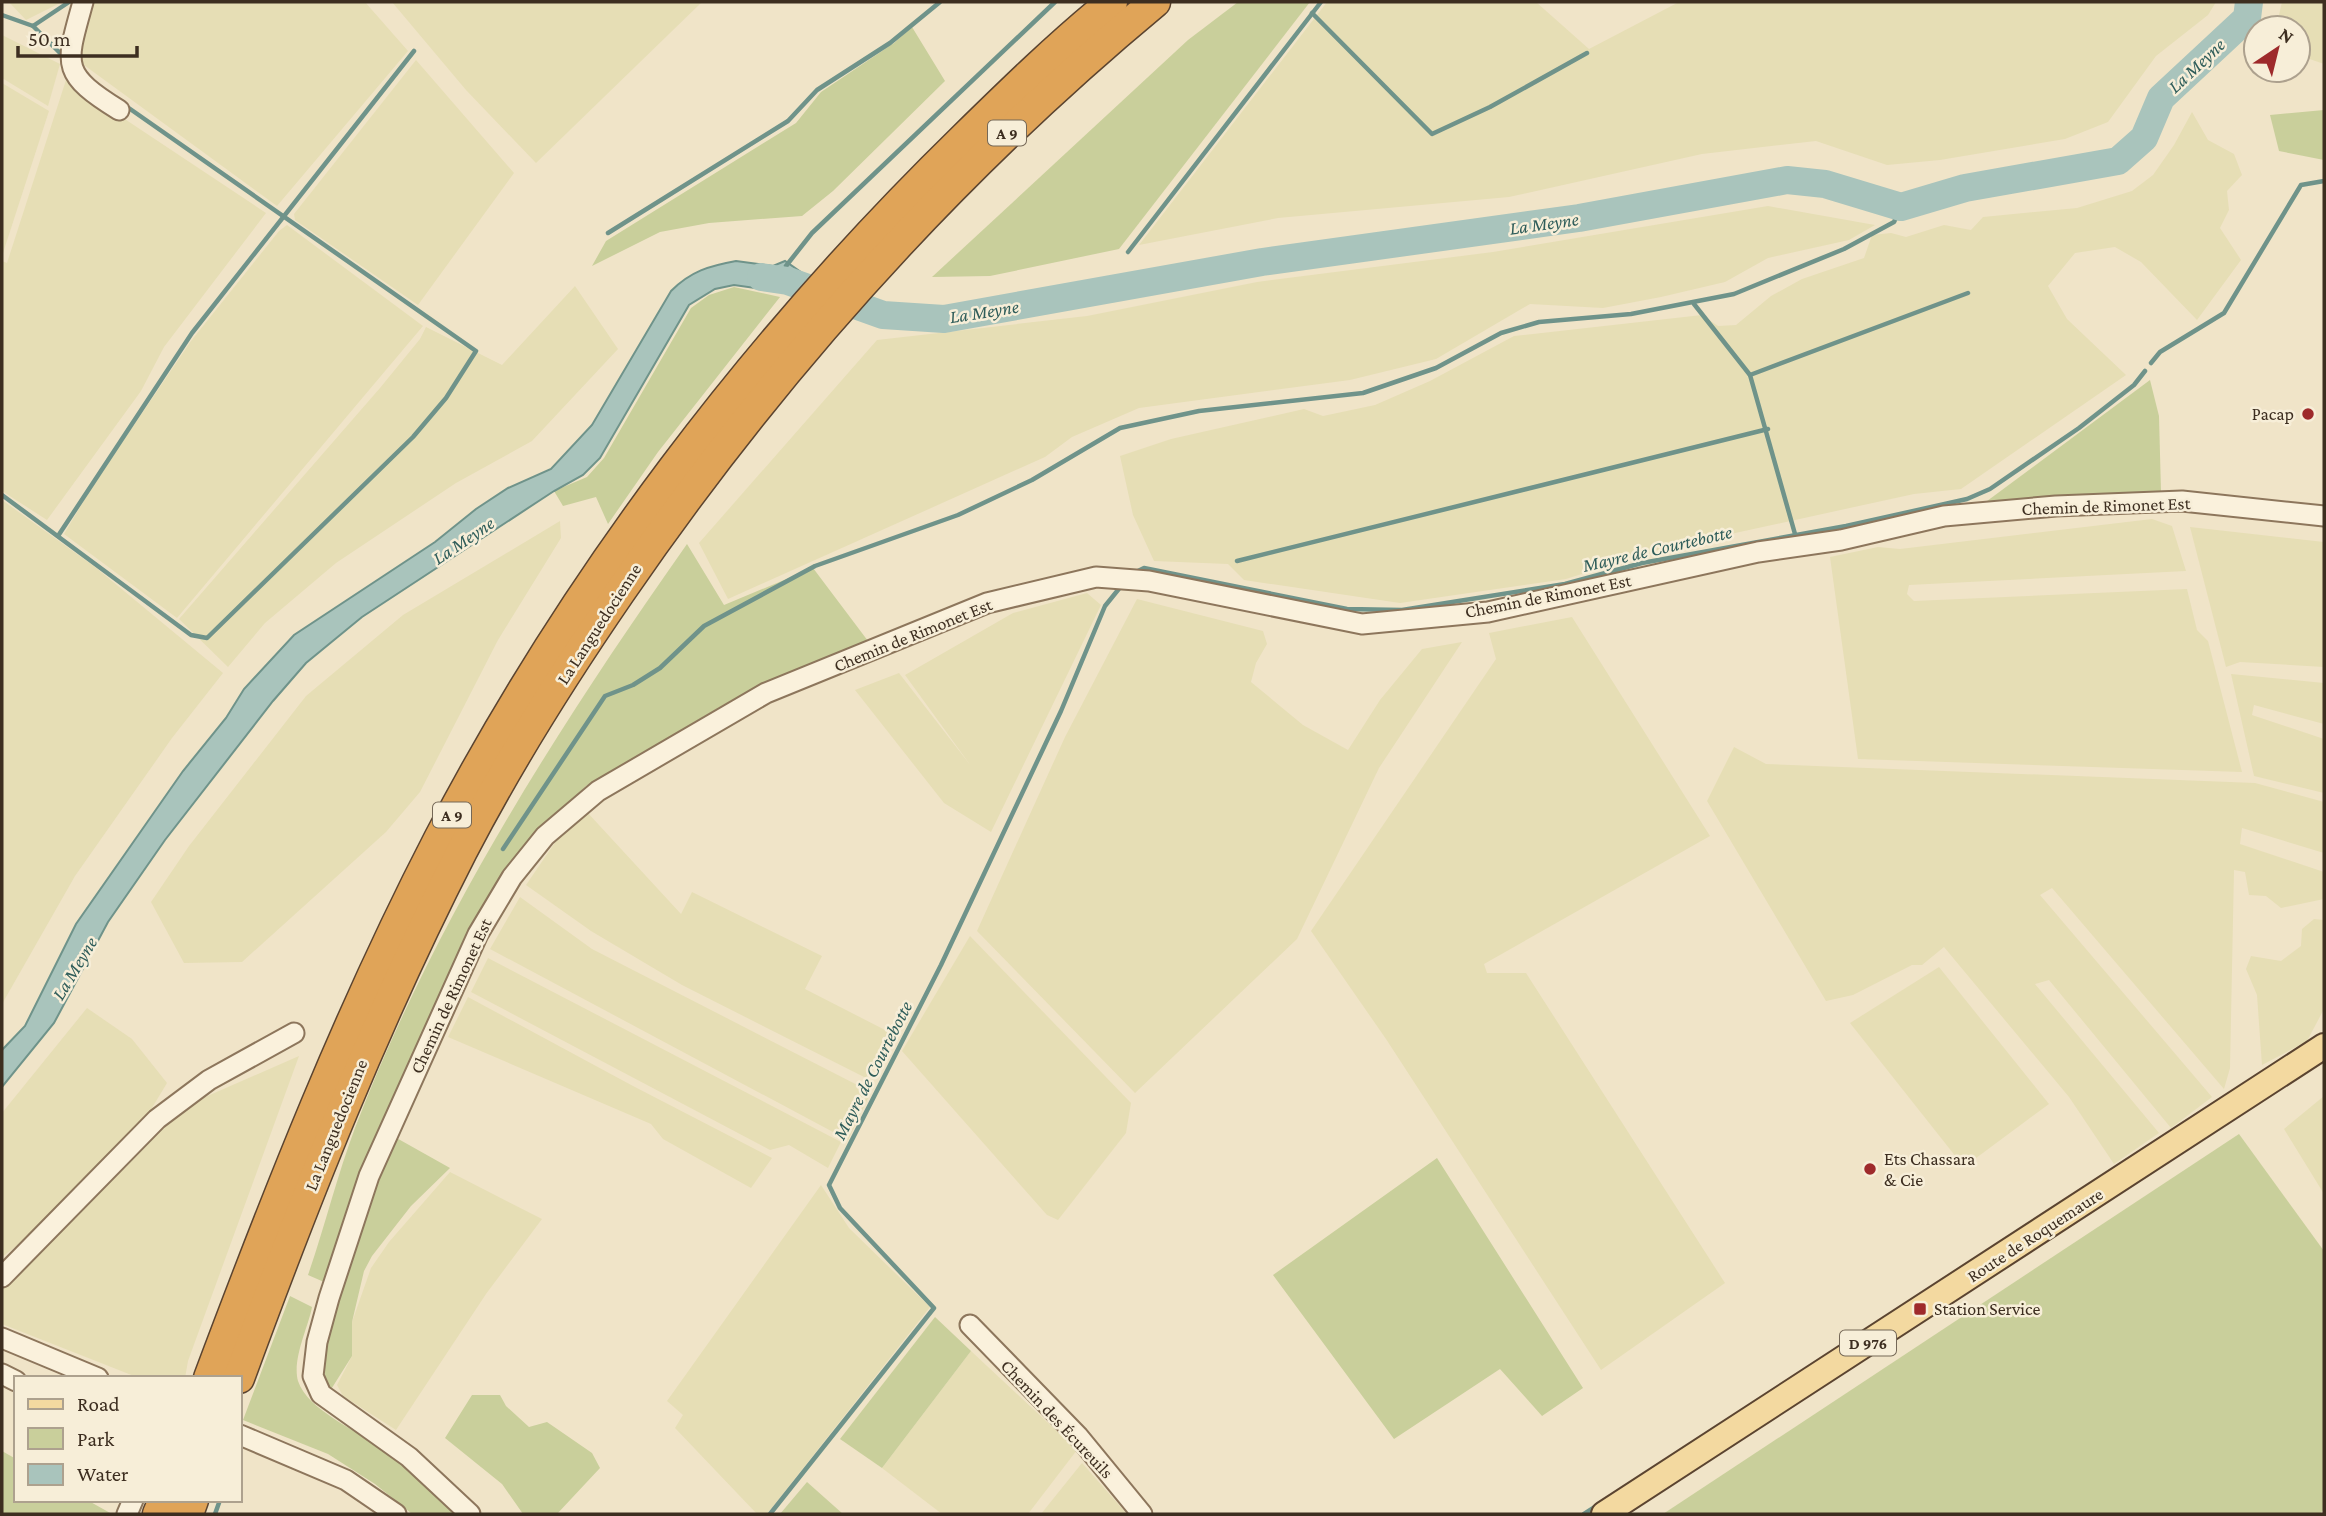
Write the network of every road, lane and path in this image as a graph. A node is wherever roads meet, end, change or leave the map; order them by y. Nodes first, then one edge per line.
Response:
1 (83, 2) edge
2 (1112, 2) edge
3 (1155, 2) edge
4 (119, 110) dead end
5 (2324, 516) edge
6 (294, 1033) dead end
7 (2324, 1046) edge
8 (2, 1277) edge
9 (970, 1325) dead end
10 (2, 1338) edge
11 (93, 1376) edge
12 (210, 1376) edge
13 (240, 1376) edge
14 (242, 1436) edge
15 (396, 1514) edge
16 (470, 1514) edge
17 (1142, 1514) edge
18 (1604, 1514) edge

1 - 4 street
2 - 12 highway, La Languedocienne / A 9
3 - 13 highway, La Languedocienne / A 9
5 - 16 street, Chemin de Rimonet Est
6 - 8 street
7 - 18 main road, Route de Roquemaure / D 976
9 - 17 street, Chemin des Écureuils
10 - 11 street
14 - 15 street

